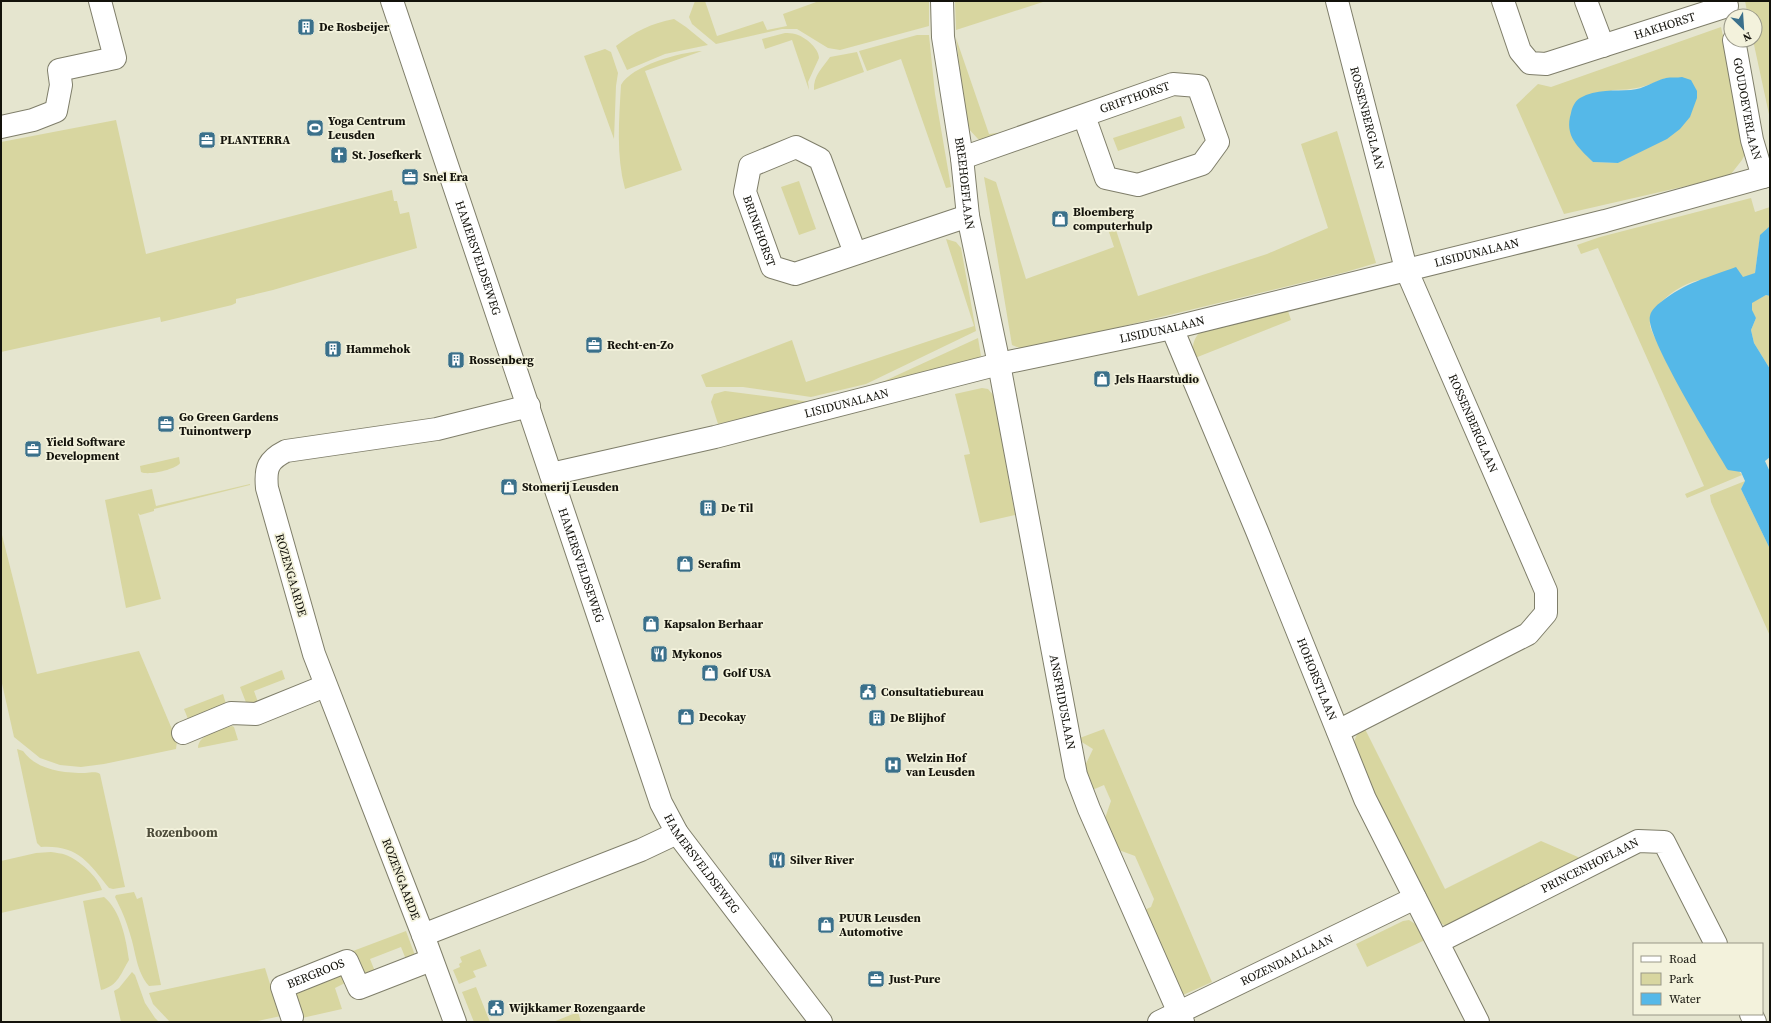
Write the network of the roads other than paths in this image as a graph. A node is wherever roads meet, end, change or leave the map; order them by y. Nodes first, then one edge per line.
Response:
1 (100, 1) edge
2 (392, 1) edge
3 (942, 1) edge
4 (1337, 1) edge
5 (1503, 1) edge
6 (1586, 1) edge
7 (1723, 12) edge
8 (1603, 46) junction
9 (1735, 48) edge
10 (1084, 116) junction
11 (1, 128) edge
12 (962, 158) junction
13 (1767, 176) edge
14 (968, 216) junction
15 (854, 253) junction
16 (1406, 269) junction
17 (1172, 328) junction
18 (998, 364) junction
19 (529, 406) junction
20 (551, 474) junction
21 (325, 686) junction
22 (1338, 731) junction
23 (183, 733) dead end
24 (677, 833) junction
25 (1415, 898) junction
26 (423, 935) junction
27 (1438, 942) junction
28 (1715, 943) edge
29 (431, 960) junction
30 (292, 1017) dead end
31 (1181, 1018) edge
32 (455, 1022) edge
33 (821, 1022) edge
34 (1159, 1022) edge
35 (1478, 1022) edge

1 - 11 street
2 - 19 street, HAMERSVELDSEWEG
3 - 12 street, BREEHOEFLAAN
4 - 16 street, ROSSENBERGLAAN
5 - 8 street, HAKHORST
6 - 8 street
7 - 8 street, HAKHORST
9 - 13 street, GOUDOEVERLAAN
10 - 10 street, GRIFTHORST
10 - 12 street, GRIFTHORST
12 - 14 street, BREEHOEFLAAN
13 - 16 street, LISIDUNALAAN
14 - 15 street, BRINKHORST
14 - 18 street, BREEHOEFLAAN
15 - 15 street, BRINKHORST
16 - 17 street, LISIDUNALAAN
16 - 22 street, ROSSENBERGLAAN
17 - 18 street, LISIDUNALAAN
17 - 22 street, HOHORSTLAAN
18 - 20 street, LISIDUNALAAN
18 - 31 street, ANSFRIDUSLAAN
19 - 20 street, HAMERSVELDSEWEG
19 - 21 street, ROZENGAARDE
20 - 24 street, HAMERSVELDSEWEG
21 - 23 street
21 - 26 street, ROZENGAARDE
22 - 25 street, HOHORSTLAAN
24 - 26 street, ROZENGAARDE
24 - 33 street, HAMERSVELDSEWEG
25 - 27 street, HOHORSTLAAN
25 - 31 street, ROZENDAALLAAN
26 - 29 street, ROZENGAARDE
27 - 28 street, PRINCENHOFLAAN
27 - 35 street, HOHORSTLAAN
29 - 30 street, BERGROOS
29 - 32 street, ROZENGAARDE
31 - 34 street, ROZENDAALLAAN

